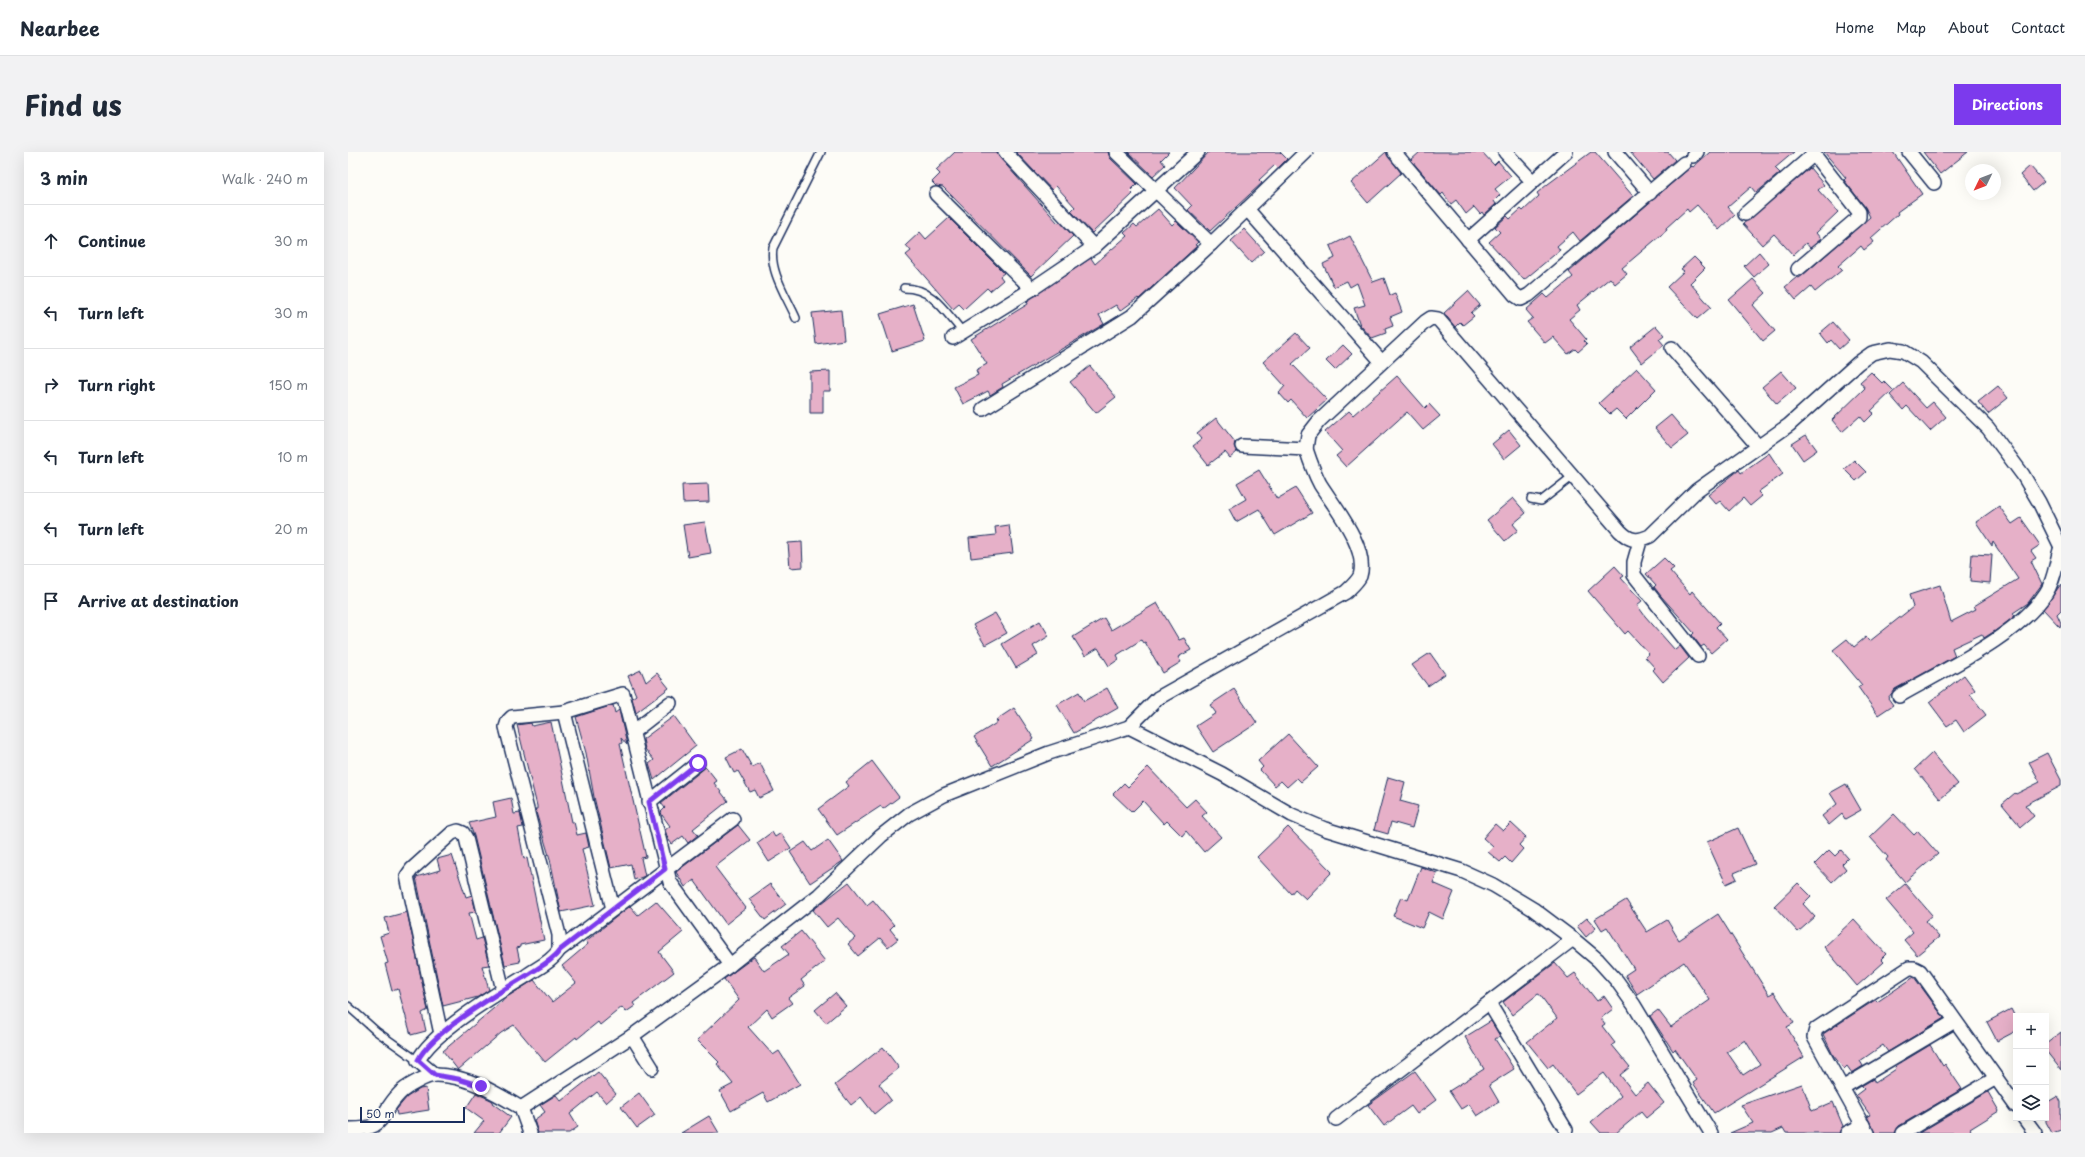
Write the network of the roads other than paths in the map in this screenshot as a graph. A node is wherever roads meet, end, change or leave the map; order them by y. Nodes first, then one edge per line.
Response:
1 (821, 152) edge
2 (1005, 152) edge
3 (1116, 152) edge
4 (1198, 152) edge
5 (1306, 152) edge
6 (1394, 152) edge
7 (1505, 152) edge
8 (1566, 152) edge
9 (1615, 152) edge
10 (1909, 152) edge
11 (1813, 153) edge
12 (1691, 157) edge
13 (1532, 181) junction
14 (1934, 182) dead end
15 (1156, 192) junction
16 (1650, 193) junction
17 (936, 194) dead end
18 (1247, 209) junction
19 (1745, 214) dead end
20 (1468, 240) junction
21 (1211, 244) junction
22 (1094, 247) junction
23 (1798, 269) dead end
24 (904, 288) dead end
25 (1032, 289) junction
26 (796, 318) dead end
27 (958, 335) joint
28 (1672, 348) dead end
29 (1382, 361) junction
30 (983, 408) dead end
31 (1758, 445) junction
32 (1242, 446) dead end
33 (1306, 449) junction
34 (1573, 476) junction
35 (1531, 499) dead end
36 (1640, 540) junction
37 (2061, 547) edge
38 (1698, 656) dead end
39 (1899, 696) dead end
40 (670, 703) dead end
41 (564, 712) junction
42 (1129, 727) junction
43 (633, 732) junction
44 (698, 763) dead end
45 (649, 802) junction
46 (733, 819) dead end
47 (665, 869) junction
48 (613, 909) junction
49 (1573, 939) junction
50 (560, 950) junction
51 (730, 965) junction
52 (503, 990) junction
53 (1489, 1003) junction
54 (348, 1006) edge
55 (1955, 1021) junction
56 (441, 1034) junction
57 (632, 1036) junction
58 (418, 1060) junction
59 (652, 1068) dead end
60 (435, 1075) junction
61 (1996, 1078) junction
62 (1842, 1088) junction
63 (2013, 1102) edge
64 (521, 1108) junction
65 (1336, 1119) dead end
66 (2026, 1121) edge
67 (348, 1129) edge
68 (1865, 1129) edge
69 (1566, 1130) dead end
70 (530, 1133) edge
71 (1711, 1133) edge
72 (1848, 1133) edge
73 (1903, 1133) edge
74 (2035, 1133) edge

1 - 26 lane
2 - 22 street
3 - 15 street
4 - 15 street
5 - 18 street
6 - 20 street
7 - 13 street
8 - 13 street
9 - 16 street
10 - 14 street
11 - 19 street
11 - 23 street
12 - 16 street
13 - 20 street
15 - 21 street
15 - 22 street
16 - 20 street
17 - 25 street
18 - 21 street
18 - 29 street
21 - 30 street
22 - 25 street
24 - 27 lane
25 - 27 street
28 - 31 street
29 - 33 street
29 - 34 street
31 - 36 street
31 - 37 street
32 - 33 street
33 - 42 street
34 - 35 lane
34 - 36 street
36 - 38 street
37 - 39 street
40 - 43 street
41 - 43 street
41 - 48 street
41 - 50 street
42 - 49 street
42 - 51 street
43 - 45 street
44 - 45 street
45 - 47 street
46 - 47 street
47 - 48 street
47 - 51 street
48 - 50 street
49 - 53 street
49 - 71 street
50 - 52 street
51 - 57 street
52 - 56 street
52 - 56 street
53 - 65 street
53 - 69 street
54 - 58 lane
55 - 61 street
55 - 62 street
55 - 62 street
56 - 58 street
57 - 59 street
57 - 64 street
58 - 60 street
60 - 64 street
60 - 67 street
61 - 63 street
61 - 73 street
62 - 68 street
64 - 70 street
66 - 74 street
68 - 72 street

